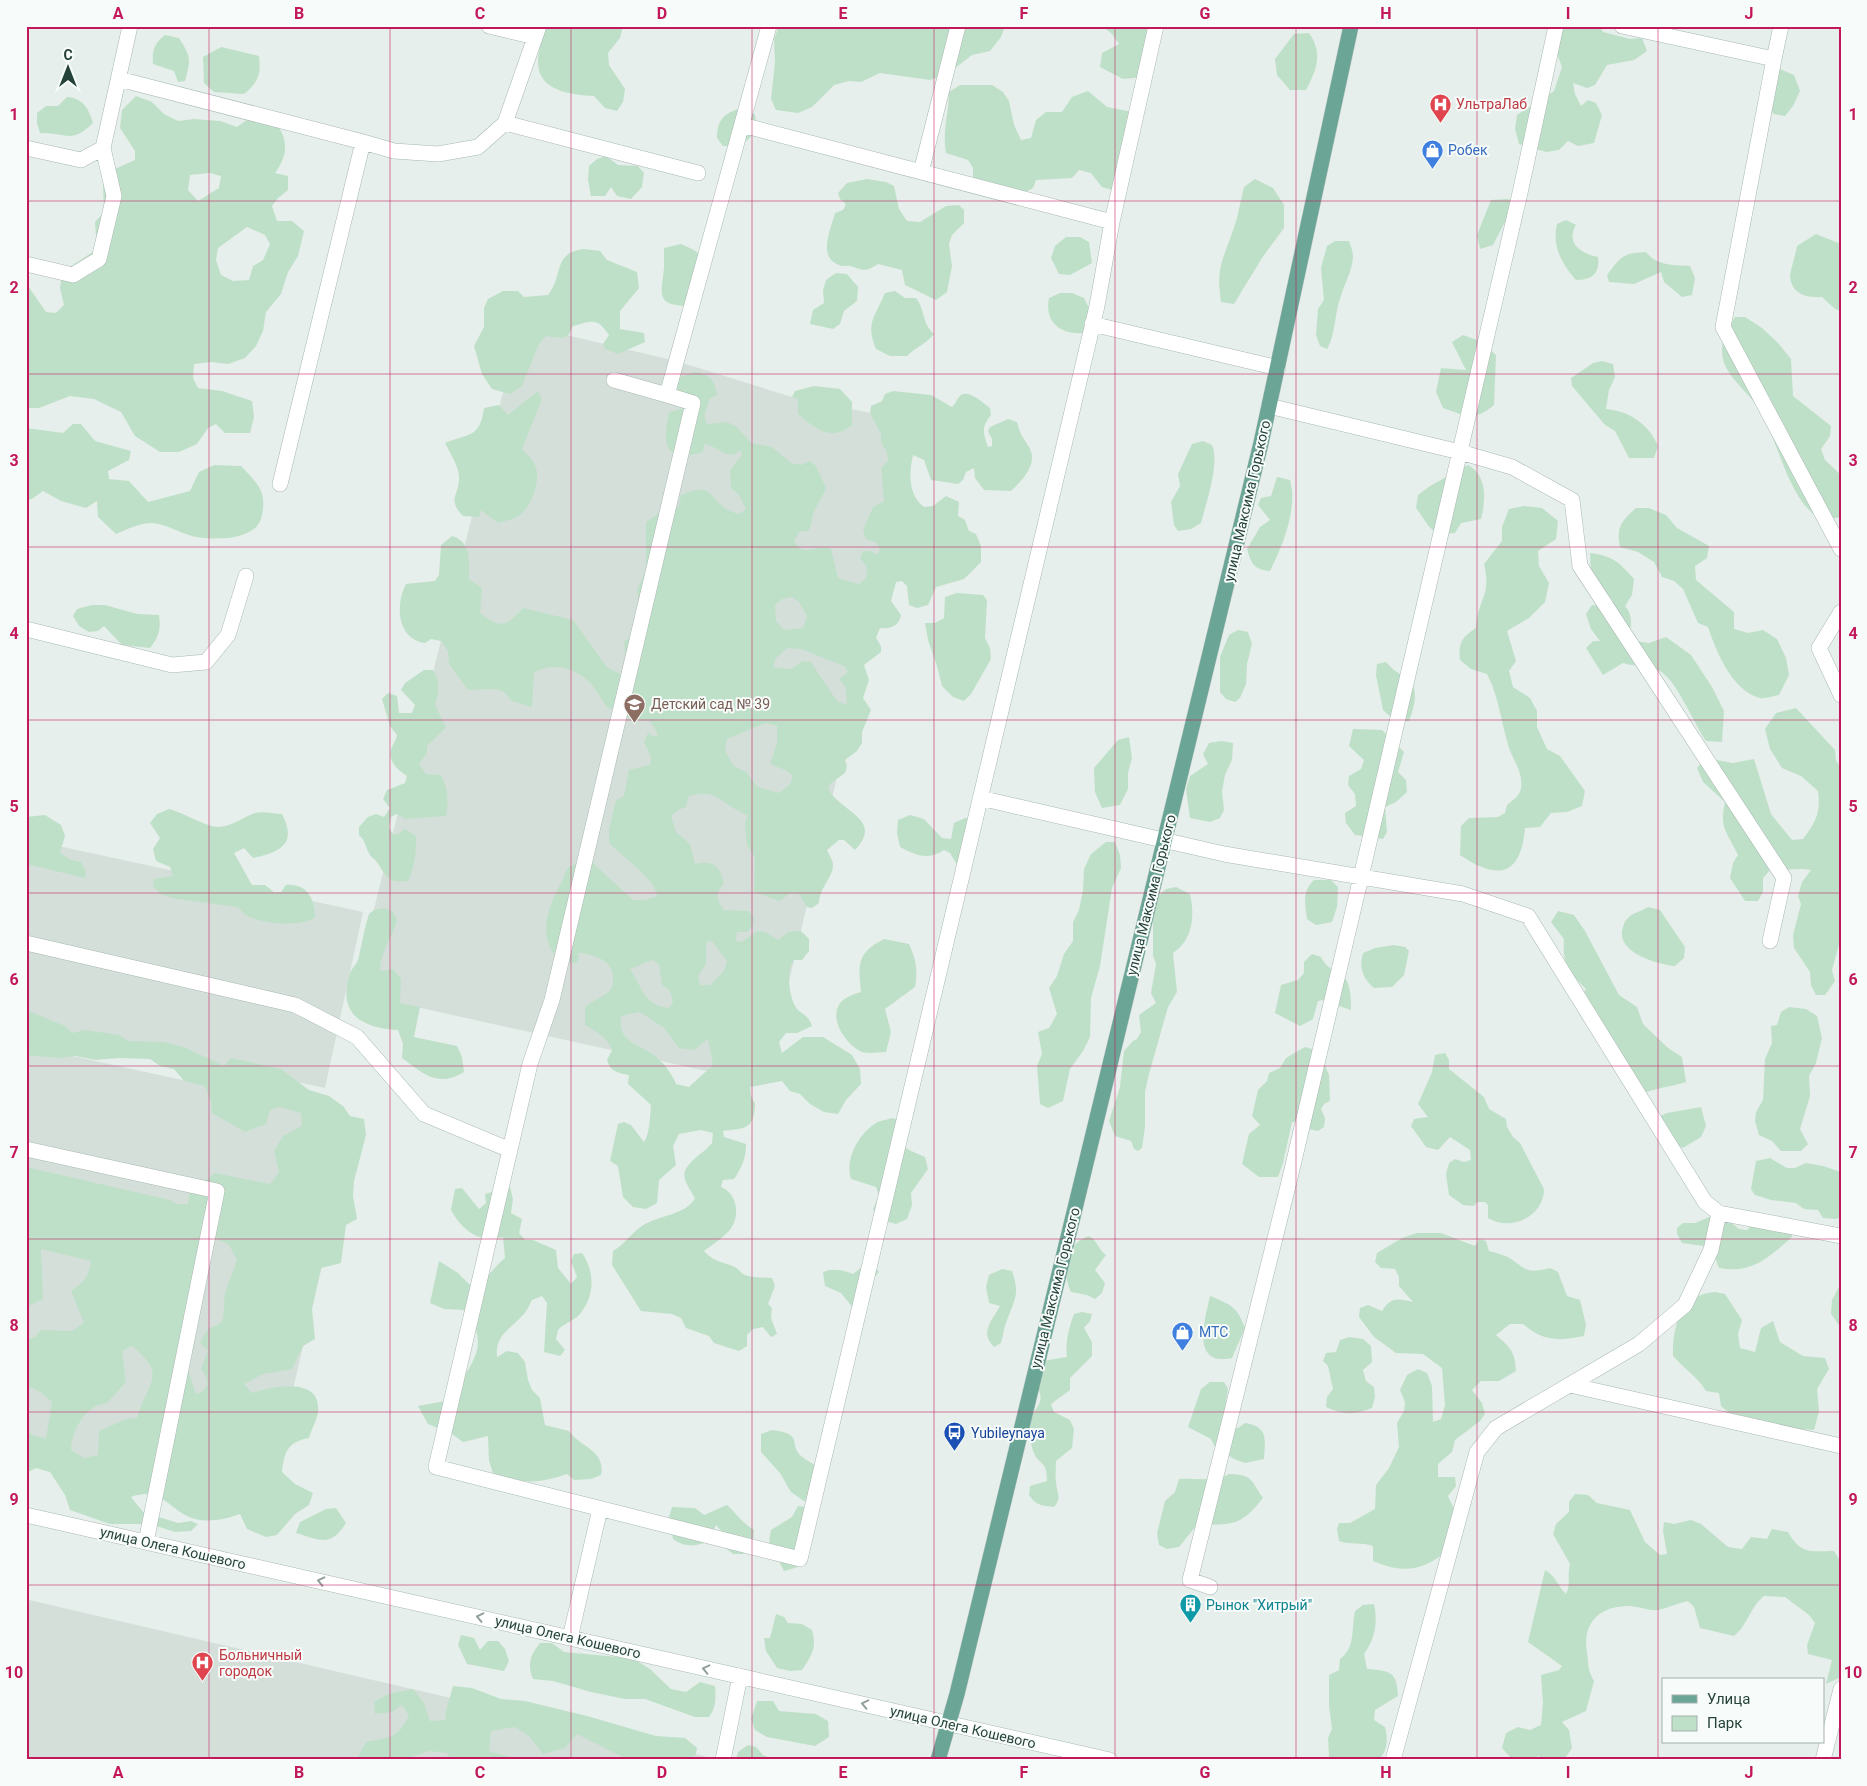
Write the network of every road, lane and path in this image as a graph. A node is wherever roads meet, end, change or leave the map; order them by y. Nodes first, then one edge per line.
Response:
1 (130, 26) edge
2 (489, 26) edge
3 (769, 26) edge
4 (958, 26) edge
5 (1156, 26) edge
6 (1351, 26) edge
7 (1556, 26) edge
8 (1622, 26) edge
9 (1781, 26) edge
10 (537, 32) edge
11 (1774, 59) junction
12 (119, 79) junction
13 (505, 123) junction
14 (742, 125) junction
15 (363, 142) junction
16 (26, 148) edge
17 (103, 148) junction
18 (921, 172) junction
19 (698, 174) dead end
20 (1112, 222) junction
21 (26, 264) edge
22 (1092, 324) junction
23 (1278, 368) junction
24 (614, 380) dead end
25 (667, 395) junction
26 (1270, 406) junction
27 (1460, 452) junction
28 (280, 484) dead end
29 (1841, 549) edge
30 (246, 576) dead end
31 (1841, 612) edge
32 (26, 629) edge
33 (1841, 695) edge
34 (980, 798) junction
35 (1164, 842) junction
36 (1361, 877) junction
37 (1770, 941) dead end
38 (26, 943) edge
39 (26, 1149) edge
40 (510, 1150) junction
41 (1718, 1213) junction
42 (1841, 1236) edge
43 (1570, 1385) junction
44 (1841, 1446) edge
45 (600, 1509) junction
46 (26, 1514) edge
47 (146, 1542) junction
48 (1210, 1588) dead end
49 (570, 1638) junction
50 (740, 1676) junction
51 (1841, 1689) edge
52 (946, 1723) junction
53 (723, 1760) edge
54 (938, 1760) edge
55 (1110, 1760) edge
56 (1394, 1760) edge
57 (1822, 1760) edge

1 - 12 street
2 - 10 street
3 - 14 street
4 - 18 street
5 - 20 street
6 - 23 main road, улица Максима Горького
7 - 27 street
8 - 11 street
9 - 11 street
10 - 13 street
11 - 29 street
12 - 15 street
12 - 17 street
13 - 15 street
13 - 19 street
14 - 18 street
14 - 25 street
15 - 28 street
16 - 17 street
17 - 21 street
18 - 20 street
20 - 22 street
22 - 23 street
22 - 34 street
23 - 26 main road, улица Максима Горького
24 - 25 street
25 - 40 street
26 - 27 street
26 - 35 main road, улица Максима Горького
27 - 36 street
27 - 37 street
30 - 32 street
31 - 33 street
34 - 35 street
34 - 45 street
35 - 36 street
35 - 52 main road, улица Максима Горького
36 - 41 street
36 - 48 street
38 - 40 street
39 - 47 street
40 - 45 street
41 - 42 street
41 - 43 street
43 - 44 street
43 - 56 street
45 - 49 street
46 - 47 street, улица Олега Кошевого
49 -> 47 street, улица Олега Кошевого
50 -> 49 street, улица Олега Кошевого
52 -> 50 street, улица Олега Кошевого
50 - 53 street
51 - 57 street
52 - 54 main road, улица Максима Горького
52 - 55 street, улица Олега Кошевого

